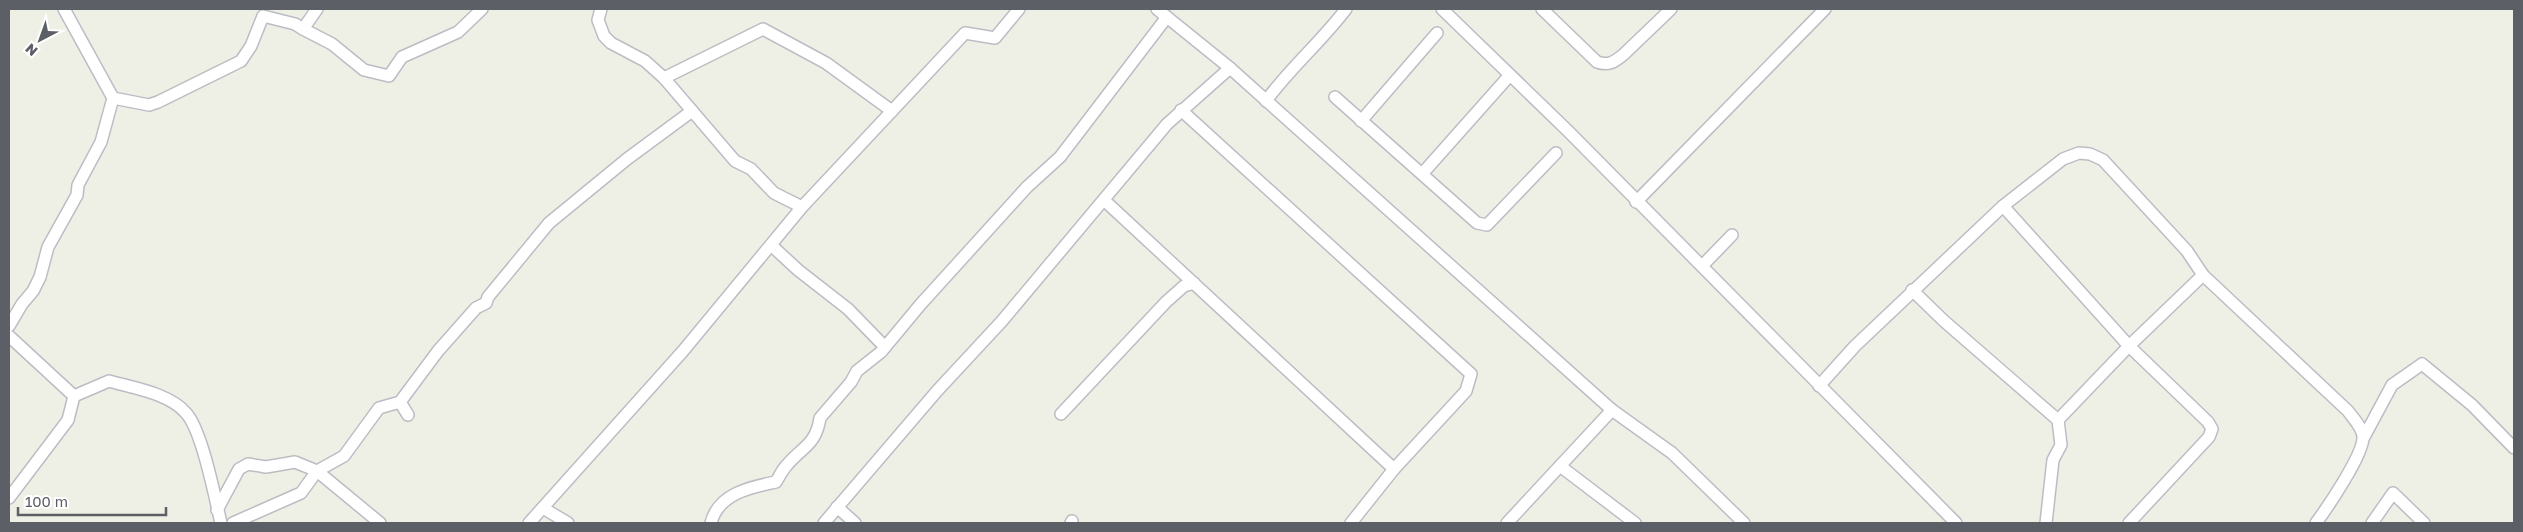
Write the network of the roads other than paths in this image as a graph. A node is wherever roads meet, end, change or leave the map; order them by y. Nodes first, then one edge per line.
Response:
1 (64, 9) edge
2 (317, 9) edge
3 (482, 9) edge
4 (601, 9) edge
5 (1019, 9) edge
6 (1157, 9) edge
7 (1346, 9) edge
8 (1442, 9) edge
9 (1542, 9) edge
10 (1671, 9) edge
11 (1823, 9) edge
12 (1167, 17) junction
13 (303, 29) junction
14 (1438, 33) dead end
15 (1230, 68) junction
16 (1510, 75) junction
17 (664, 78) junction
18 (1335, 97) dead end
19 (114, 98) junction
20 (1266, 101) junction
21 (1181, 110) junction
22 (892, 111) junction
23 (692, 112) junction
24 (1361, 121) junction
25 (1556, 153) dead end
26 (1422, 174) junction
27 (1104, 201) junction
28 (1636, 202) junction
29 (2003, 206) junction
30 (802, 207) junction
31 (1732, 235) dead end
32 (771, 244) junction
33 (1702, 266) junction
34 (2203, 275) junction
35 (1194, 283) junction
36 (1912, 290) junction
37 (9, 326) edge
38 (9, 336) edge
39 (2129, 346) junction
40 (885, 347) junction
41 (1819, 386) junction
42 (74, 396) junction
43 (400, 402) junction
44 (1612, 410) junction
45 (1061, 414) dead end
46 (408, 415) dead end
47 (2058, 420) junction
48 (2364, 437) junction
49 (2514, 448) edge
50 (1560, 466) junction
51 (1394, 468) junction
52 (317, 471) junction
53 (9, 498) edge
54 (837, 506) junction
55 (543, 508) junction
56 (217, 510) junction
57 (221, 523) edge
58 (233, 523) edge
59 (380, 523) edge
60 (529, 523) edge
61 (568, 523) edge
62 (711, 523) edge
63 (824, 523) edge
64 (855, 523) edge
65 (1350, 523) edge
66 (1508, 523) edge
67 (1635, 523) edge
68 (1744, 523) edge
69 (1956, 523) edge
70 (2046, 523) edge
71 (2129, 523) edge
72 (2316, 523) edge
73 (2372, 523) edge
74 (2424, 523) edge

1 - 19 street
2 - 13 street
3 - 13 street
4 - 17 street
5 - 22 street
6 - 12 street
7 - 20 street
8 - 16 street
9 - 10 street
11 - 28 street
12 - 15 street
12 - 40 street
13 - 19 street
14 - 24 street
15 - 20 street
15 - 21 street
16 - 26 street
16 - 28 street
17 - 22 street
17 - 23 street
18 - 24 street
19 - 37 street
20 - 44 street
21 - 27 street
21 - 51 street
22 - 30 street
23 - 30 street
23 - 43 street
24 - 26 street
25 - 26 street
27 - 35 street
27 - 54 street
28 - 33 street
29 - 34 street
29 - 36 street
29 - 39 street
30 - 32 street
31 - 33 street
32 - 40 street
32 - 55 street
33 - 41 street
34 - 39 street
34 - 48 street
35 - 45 street
35 - 51 street
36 - 41 street
36 - 47 street
38 - 42 street
39 - 47 street
39 - 71 street
40 - 62 street
41 - 69 street
42 - 53 street
42 - 56 street
43 - 46 street
43 - 52 street
44 - 50 street
44 - 68 street
47 - 70 street
48 - 49 street
48 - 72 street
50 - 66 street
50 - 67 street
51 - 65 street
52 - 56 street
52 - 58 street
52 - 59 street
54 - 63 street
54 - 64 street
55 - 60 street
55 - 61 street
56 - 57 street
73 - 74 street

